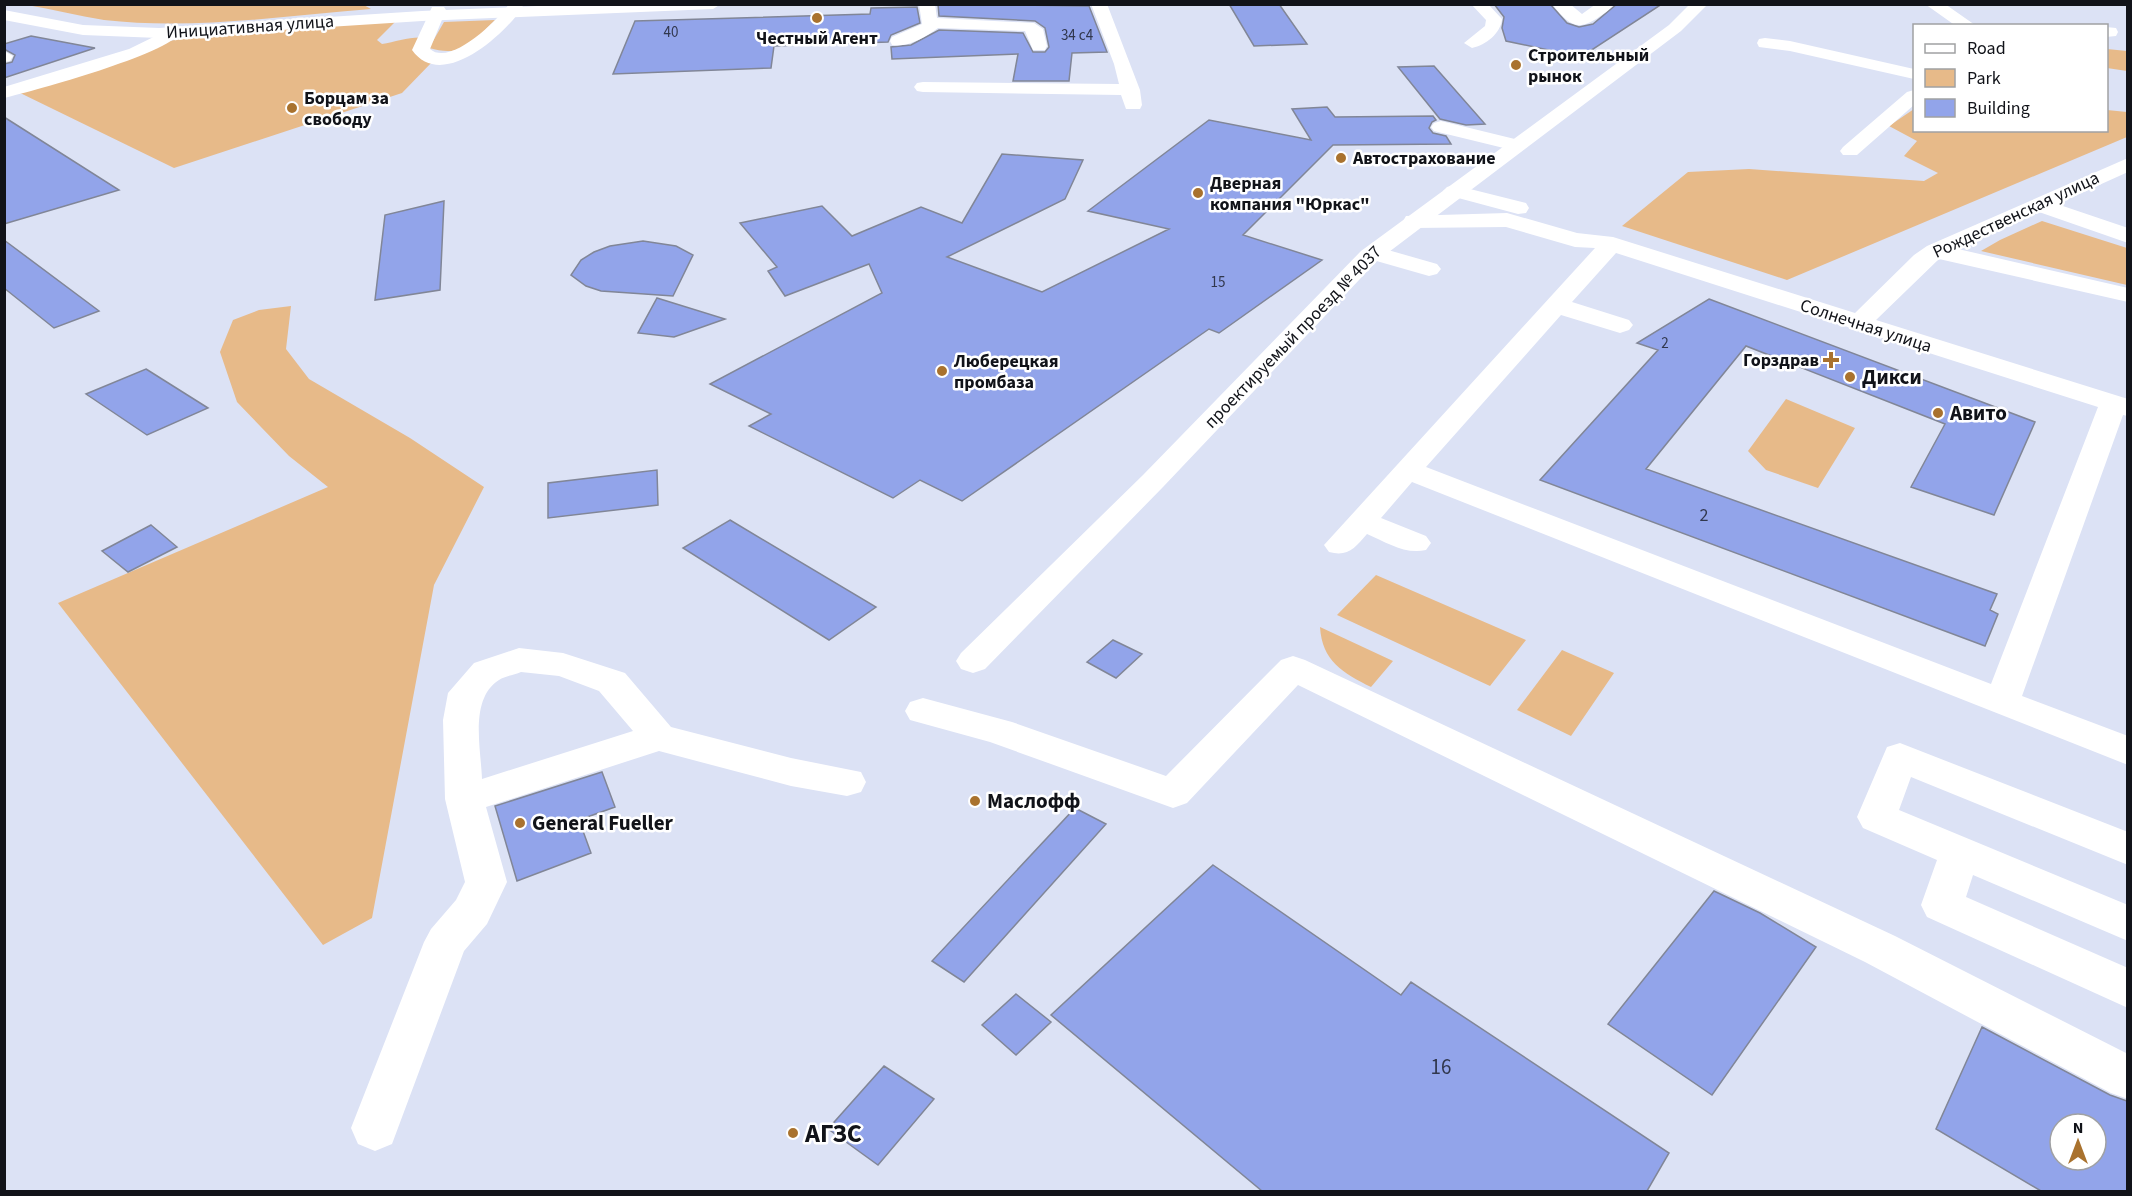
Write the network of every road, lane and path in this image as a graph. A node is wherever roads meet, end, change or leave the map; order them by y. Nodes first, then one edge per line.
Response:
1 (585, 4) edge
2 (713, 4) edge
3 (927, 4) edge
4 (1099, 4) edge
5 (1479, 4) edge
6 (1560, 4) edge
7 (1607, 4) edge
8 (1700, 4) edge
9 (1933, 4) edge
10 (4, 9) edge
11 (514, 10) junction
12 (436, 13) junction
13 (4, 15) edge
14 (933, 24) junction
15 (1965, 24) edge
16 (174, 32) junction
17 (898, 41) dead end
18 (1472, 43) dead end
19 (1765, 43) dead end
20 (1040, 46) dead end
21 (1913, 74) edge
22 (923, 87) dead end
23 (8, 90) edge
24 (1913, 97) edge
25 (1441, 127) dead end
26 (1516, 145) junction
27 (1850, 151) dead end
28 (2127, 164) edge
29 (1481, 171) junction
30 (1450, 194) junction
31 (2037, 204) junction
32 (1512, 214) junction
33 (1414, 221) junction
34 (2127, 236) edge
35 (1608, 243) junction
36 (1369, 246) junction
37 (1935, 251) junction
38 (1429, 270) dead end
39 (2127, 296) edge
40 (1552, 308) junction
41 (1858, 324) junction
42 (1616, 328) dead end
43 (2120, 406) edge
44 (1407, 470) junction
45 (1362, 521) junction
46 (1415, 543) dead end
47 (1340, 545) dead end
48 (973, 661) dead end
49 (2002, 702) junction
50 (923, 711) dead end
51 (658, 736) junction
52 (2127, 751) edge
53 (847, 782) dead end
54 (464, 799) junction
55 (2127, 849) edge
56 (1960, 852) junction
57 (2127, 924) edge
58 (2127, 989) edge
59 (2127, 1078) edge
60 (375, 1128) dead end

1 - 11 main road, Инициативная улица
2 - 11 main road, Инициативная улица
3 - 14 main road
4 - 22 main road
5 - 18 main road
6 - 7 main road
8 - 26 main road, проектируемый проезд № 4037
9 - 15 main road
10 - 12 main road, Инициативная улица
11 - 12 main road, Инициативная улица
11 - 12 main road
12 - 16 main road, Инициативная улица
13 - 16 main road, Инициативная улица
14 - 17 main road
14 - 20 main road
16 - 23 main road
19 - 21 main road
24 - 27 main road
25 - 26 main road
26 - 29 main road, проектируемый проезд № 4037
28 - 31 main road, Рождественская улица
29 - 30 main road, проектируемый проезд № 4037
29 - 32 main road
30 - 32 main road
30 - 33 main road, проектируемый проезд № 4037
31 - 34 main road
31 - 37 main road, Рождественская улица
32 - 33 main road
32 - 35 main road, Солнечная улица
33 - 36 main road, проектируемый проезд № 4037
35 - 40 main road
35 - 41 main road, Солнечная улица
36 - 38 main road
36 - 48 main road, проектируемый проезд № 4037
37 - 39 main road
37 - 41 main road, Рождественская улица
40 - 42 main road
40 - 44 main road
41 - 43 main road, Солнечная улица
43 - 49 main road
44 - 45 main road
44 - 49 main road
45 - 46 main road
45 - 47 main road
49 - 52 main road
50 - 59 main road
51 - 53 main road
51 - 54 main road
51 - 54 main road
54 - 60 main road
55 - 56 main road
56 - 57 main road
56 - 58 main road

